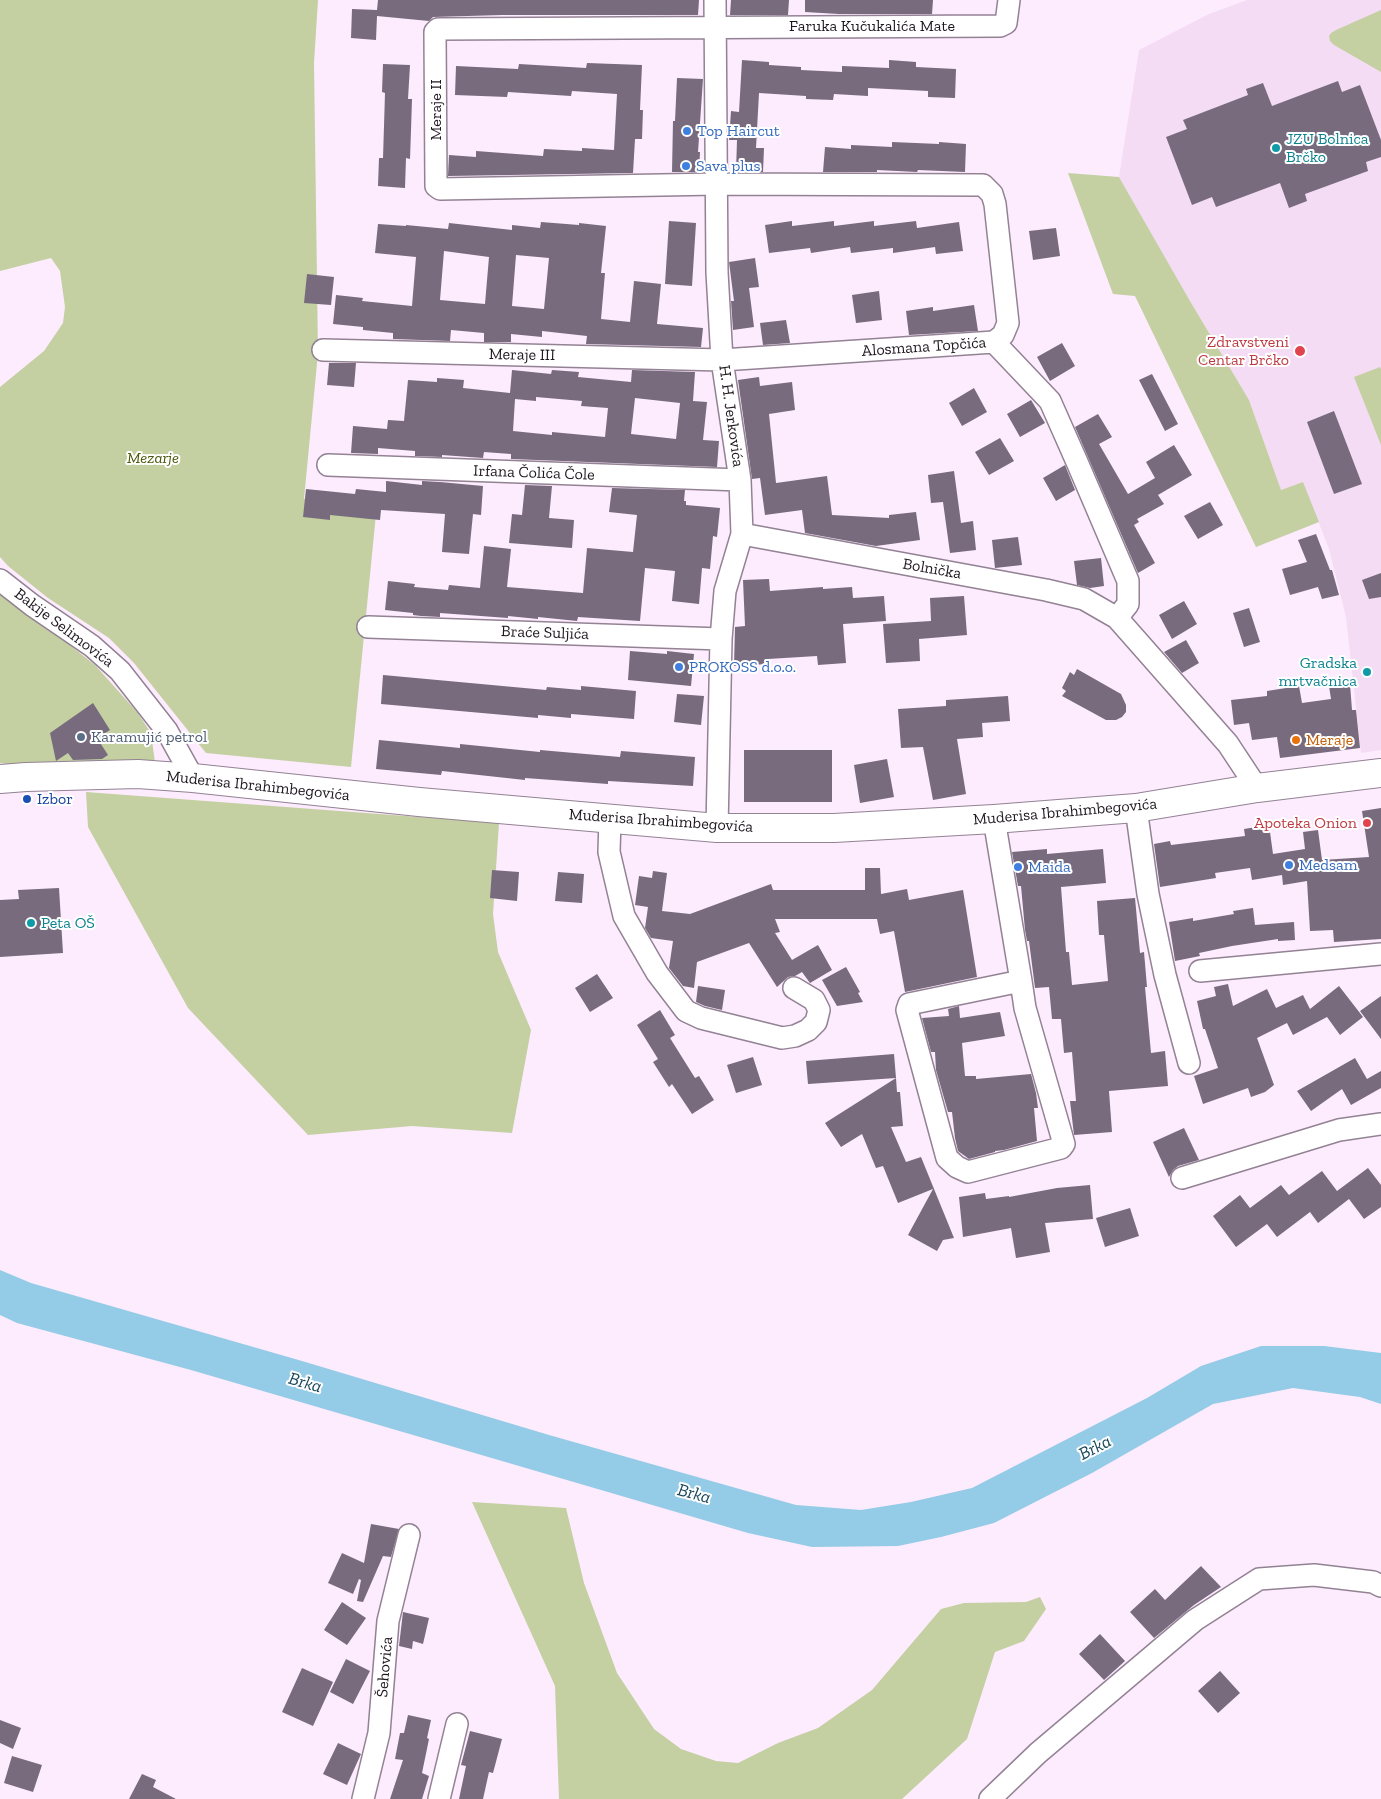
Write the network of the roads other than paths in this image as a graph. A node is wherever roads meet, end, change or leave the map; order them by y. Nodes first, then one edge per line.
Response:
1 (715, 0) edge
2 (1009, 0) edge
3 (715, 27) junction
4 (717, 184) junction
5 (994, 342) junction
6 (323, 350) dead end
7 (722, 360) junction
8 (328, 465) dead end
9 (740, 480) junction
10 (742, 534) junction
11 (0, 580) edge
12 (1117, 618) junction
13 (368, 627) dead end
14 (721, 639) junction
15 (1381, 773) edge
16 (193, 778) junction
17 (0, 779) edge
18 (1257, 788) junction
19 (1136, 808) junction
20 (610, 819) junction
21 (994, 819) junction
22 (717, 828) junction
23 (1381, 954) edge
24 (1200, 971) dead end
25 (1021, 981) junction
26 (794, 988) dead end
27 (1189, 1063) dead end
28 (1381, 1124) edge
29 (1182, 1178) dead end
30 (409, 1535) dead end
31 (1381, 1586) edge
32 (457, 1724) dead end
33 (363, 1799) edge
34 (439, 1799) edge
35 (990, 1799) edge

1 - 3 street, H. H. Jerkovića
2 - 3 street, Faruka Kučukalića Mate
3 - 4 street, H. H. Jerkovića
3 - 4 street, Meraje II
4 - 5 street, Alosmana Topčića
4 - 7 street, H. H. Jerkovića
5 - 7 street, Alosmana Topčića
5 - 12 street
6 - 7 street, Meraje III
7 - 9 street, H. H. Jerkovića
8 - 9 street, Irfana Čolića Čole
9 - 10 street, H. H. Jerkovića
10 - 12 street, Bolnička
10 - 14 street, H. H. Jerkovića
11 - 16 street, Bakije Selimovića
12 - 18 street, Bolnička
13 - 14 street, Braće Suljića
14 - 22 street, H. H. Jerkovića
15 - 18 main road, Muderisa Ibrahimbegovića
16 - 17 main road, Muderisa Ibrahimbegovića
16 - 20 main road, Muderisa Ibrahimbegovića
18 - 19 main road, Muderisa Ibrahimbegovića
19 - 21 main road, Muderisa Ibrahimbegovića
19 - 27 street
20 - 22 main road, Muderisa Ibrahimbegovića
20 - 26 street
21 - 22 main road, Muderisa Ibrahimbegovića
21 - 25 street
23 - 24 street
25 - 25 street
28 - 29 street
30 - 33 street, Šehovića
31 - 35 street
32 - 34 street

